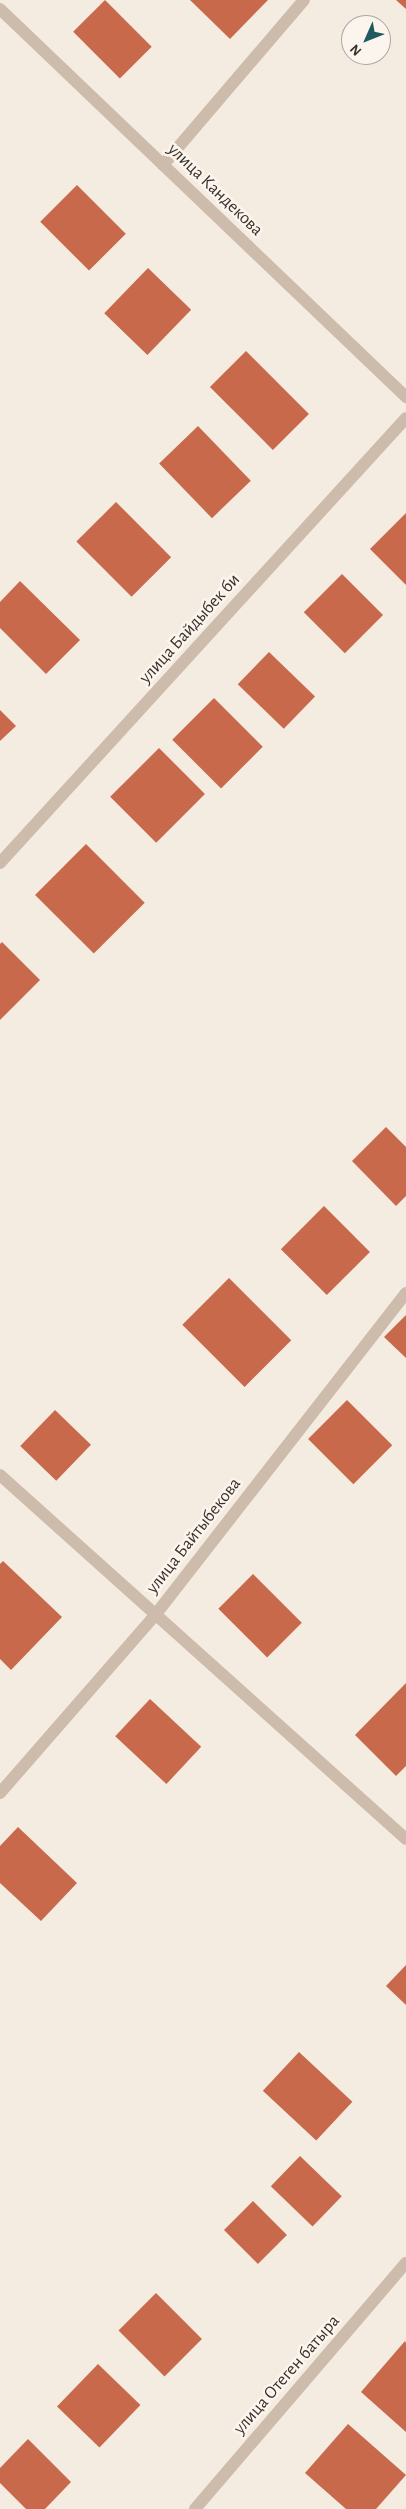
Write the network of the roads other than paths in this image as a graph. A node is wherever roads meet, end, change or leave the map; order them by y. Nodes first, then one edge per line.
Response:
1 (304, 0) edge
2 (0, 9) edge
3 (163, 165) junction
4 (406, 397) edge
5 (406, 418) edge
6 (0, 863) edge
7 (406, 1293) edge
8 (0, 1475) edge
9 (156, 1614) junction
10 (0, 1793) edge
11 (406, 1839) edge
12 (406, 2263) edge
13 (195, 2509) edge

1 - 3 street
2 - 3 street, улица Кандекова
3 - 4 street, улица Кандекова
5 - 6 street, улица Байдыбек би
7 - 9 street, улица Байтыбекова
8 - 9 street
9 - 10 street, улица Байтыбекова
9 - 11 street
12 - 13 street, улица Отеген батыра

